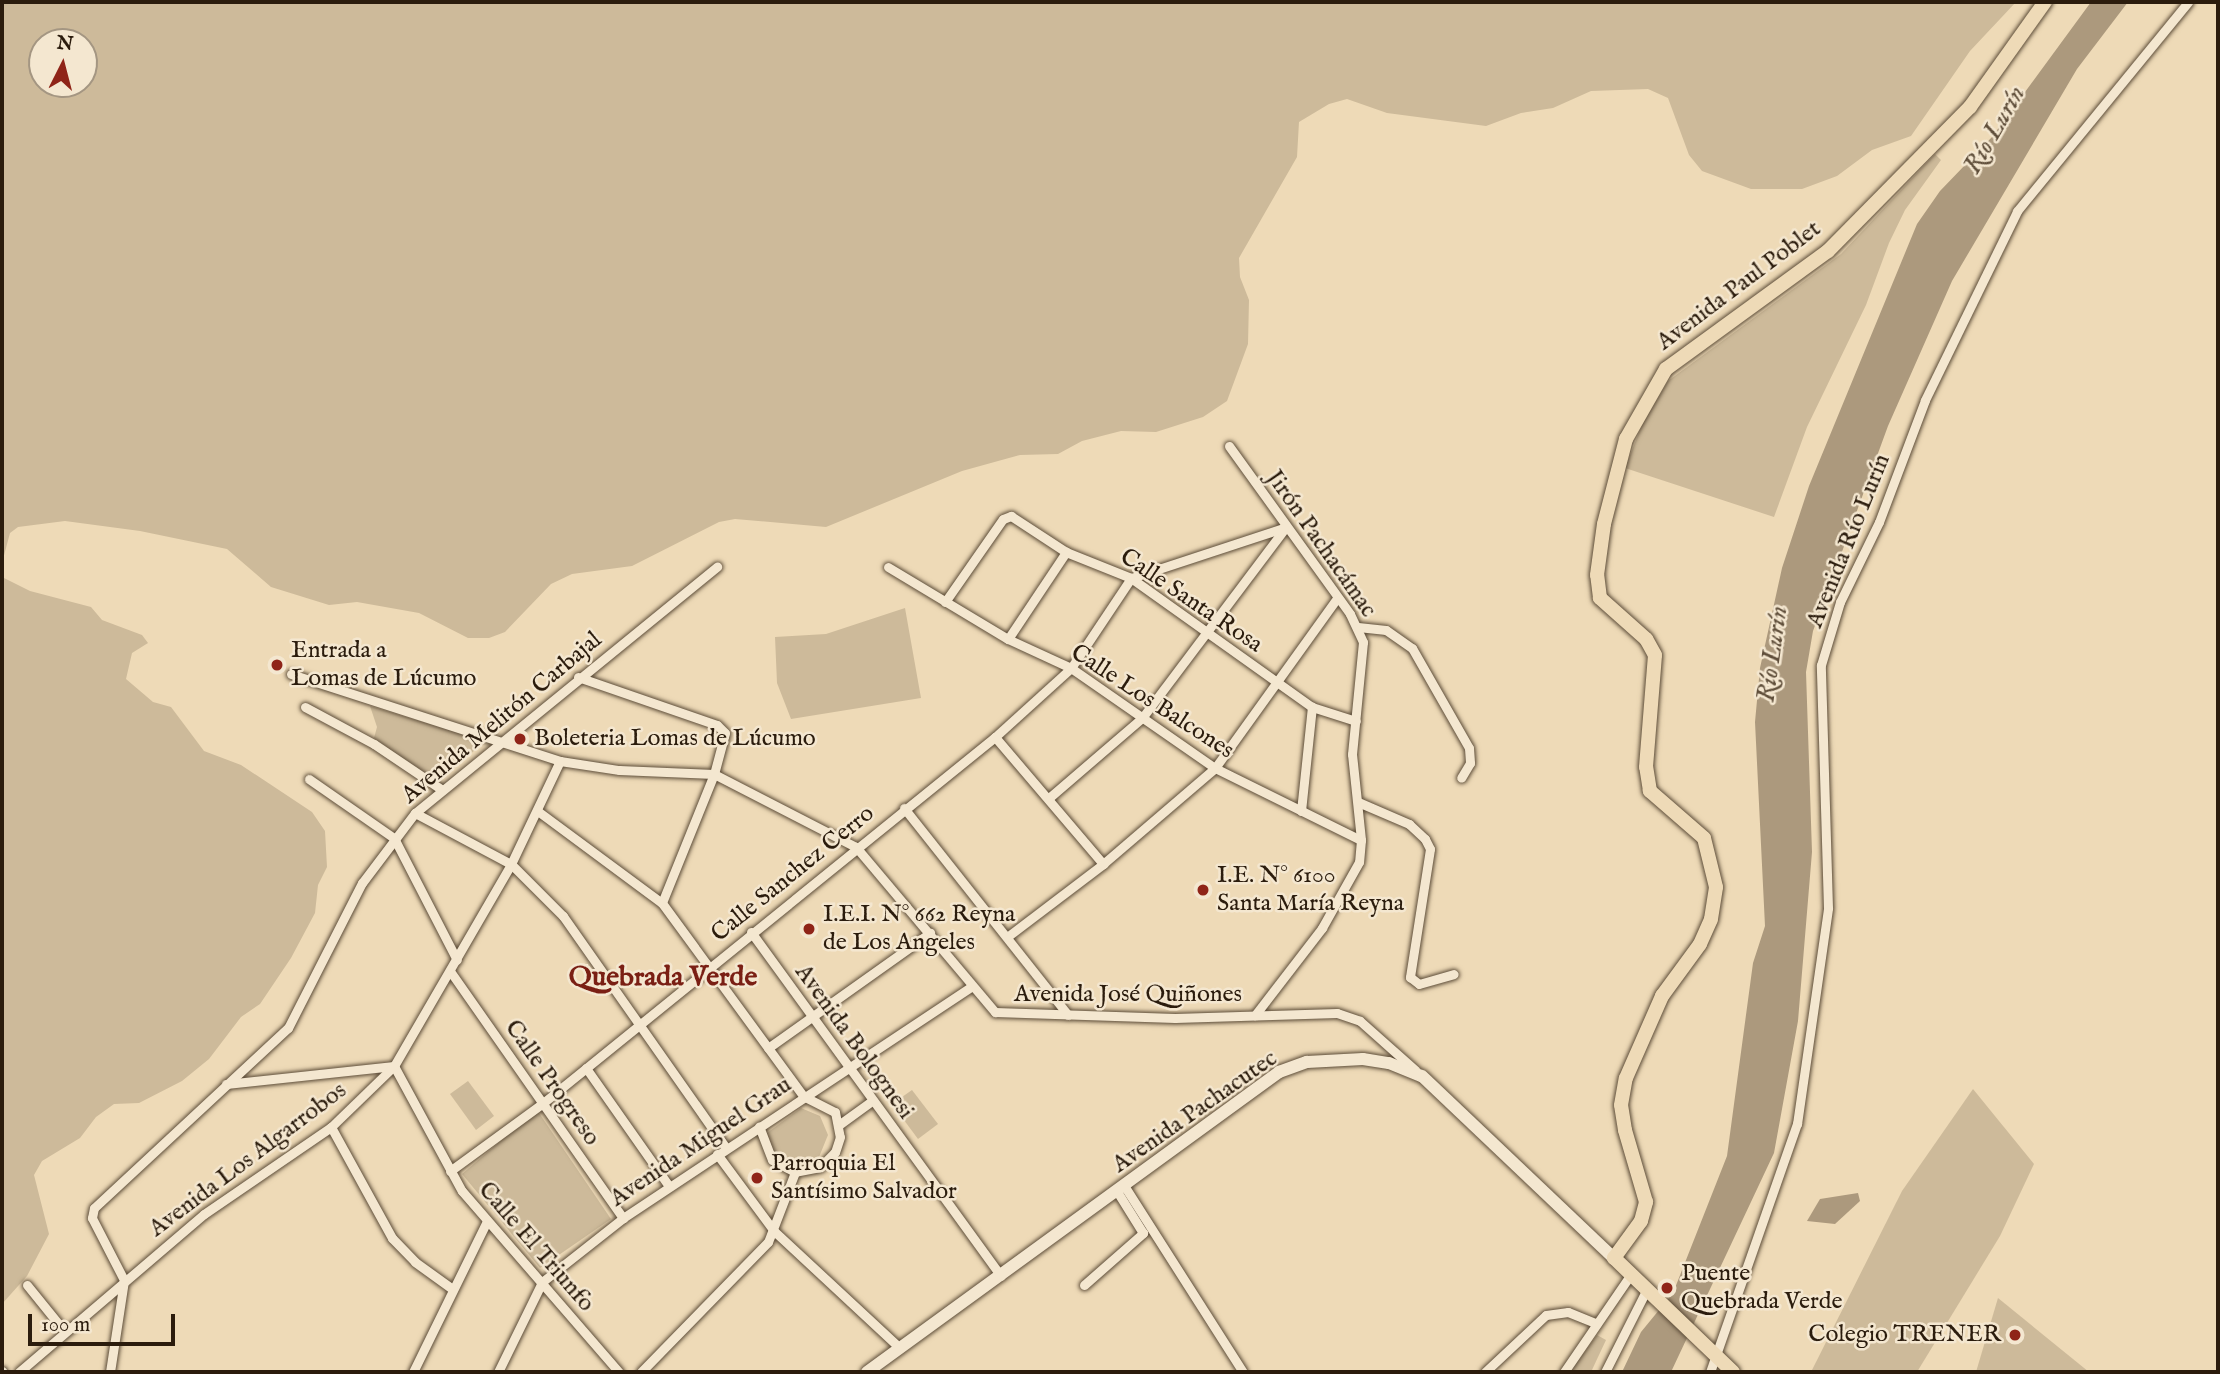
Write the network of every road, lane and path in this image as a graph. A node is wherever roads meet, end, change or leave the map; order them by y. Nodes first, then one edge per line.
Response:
1 (2045, 2) edge
2 (2188, 2) edge
3 (1229, 446) dead end
4 (1286, 527) junction
5 (1066, 552) junction
6 (888, 567) dead end
7 (717, 568) dead end
8 (1131, 579) junction
9 (1337, 598) junction
10 (945, 603) junction
11 (1358, 627) junction
12 (1206, 633) junction
13 (1008, 639) junction
14 (1071, 668) junction
15 (290, 674) dead end
16 (578, 677) junction
17 (1276, 682) junction
18 (305, 707) dead end
19 (1311, 707) junction
20 (1142, 718) junction
21 (1356, 721) junction
22 (995, 737) junction
23 (499, 742) junction
24 (560, 761) junction
25 (1215, 768) junction
26 (714, 774) junction
27 (1461, 778) dead end
28 (309, 779) dead end
29 (441, 789) junction
30 (1050, 797) junction
31 (1358, 802) junction
32 (904, 808) junction
33 (1301, 811) junction
34 (539, 812) junction
35 (415, 813) junction
36 (394, 838) junction
37 (1362, 840) junction
38 (856, 847) junction
39 (511, 864) junction
40 (1103, 864) junction
41 (662, 903) junction
42 (751, 932) junction
43 (930, 933) junction
44 (1006, 937) junction
45 (457, 960) junction
46 (710, 966) junction
47 (450, 971) junction
48 (1454, 974) dead end
49 (971, 987) junction
50 (1068, 1015) junction
51 (1255, 1015) junction
52 (812, 1016) junction
53 (638, 1023) junction
54 (768, 1048) junction
55 (848, 1065) junction
56 (394, 1066) junction
57 (586, 1068) junction
58 (1422, 1076) junction
59 (226, 1084) junction
60 (803, 1096) junction
61 (872, 1101) junction
62 (543, 1103) junction
63 (839, 1124) junction
64 (331, 1126) junction
65 (759, 1126) junction
66 (726, 1148) junction
67 (717, 1154) junction
68 (450, 1171) junction
69 (795, 1172) junction
70 (669, 1186) junction
71 (1121, 1190) junction
72 (623, 1218) junction
73 (486, 1223) junction
74 (774, 1231) junction
75 (1614, 1258) junction
76 (1630, 1274) junction
77 (1001, 1276) junction
78 (124, 1280) junction
79 (542, 1282) junction
80 (27, 1285) dead end
81 (1084, 1285) dead end
82 (451, 1288) junction
83 (1650, 1293) junction
84 (1597, 1324) junction
85 (65, 1332) junction
86 (900, 1349) junction
87 (1714, 1354) junction
88 (19, 1372) edge
89 (110, 1372) edge
90 (414, 1372) edge
91 (498, 1372) edge
92 (619, 1372) edge
93 (641, 1372) edge
94 (867, 1372) edge
95 (1243, 1372) edge
96 (1485, 1372) edge
97 (1564, 1372) edge
98 (1605, 1372) edge
99 (1710, 1372) edge
100 (1733, 1372) edge

1 - 75 main road, Avenida Paul Poblet
2 - 87 street, Avenida Río Lurín
3 - 4 street, Jirón Pachacámac
4 - 8 street
4 - 9 street, Jirón Pachacámac
4 - 12 street
5 - 8 street, Calle Santa Rosa
5 - 10 street, Calle Santa Rosa
5 - 13 street
6 - 10 street, Calle Los Balcones
7 - 16 street, Avenida Melitón Carbajal
8 - 12 street, Calle Santa Rosa
8 - 14 street, Calle Sanchez Cerro
9 - 11 street, Jirón Pachacámac
9 - 17 street
10 - 13 street, Calle Los Balcones
11 - 21 street, Jirón Pachacámac
11 - 27 street
12 - 17 street, Calle Santa Rosa
12 - 20 street
13 - 14 street, Calle Los Balcones
14 - 20 street, Calle Los Balcones
14 - 22 street, Calle Sanchez Cerro
15 - 23 street, Avenida José Quiñones
16 - 23 street, Avenida Melitón Carbajal
16 - 26 street
17 - 19 street, Calle Santa Rosa
17 - 25 street
18 - 29 street
19 - 21 street, Calle Santa Rosa
19 - 33 street
20 - 25 street, Calle Los Balcones
20 - 30 street
21 - 31 street, Jirón Pachacámac
22 - 30 street
22 - 32 street, Calle Sanchez Cerro
23 - 24 street, Avenida José Quiñones
23 - 29 street, Avenida Melitón Carbajal
24 - 26 street, Avenida José Quiñones
24 - 34 street, Avenida Los Algarrobos
25 - 33 street, Calle Los Balcones
25 - 40 street
26 - 38 street, Avenida José Quiñones
26 - 41 street
28 - 36 street
29 - 35 street, Avenida Melitón Carbajal
30 - 40 street
31 - 37 street, Jirón Pachacámac
31 - 48 street
32 - 38 street, Calle Sanchez Cerro
32 - 44 street
33 - 37 street, Calle Los Balcones
34 - 39 street, Avenida Los Algarrobos
34 - 41 street
35 - 36 street, Avenida Melitón Carbajal
35 - 39 street
36 - 45 street
36 - 59 street, Avenida Melitón Carbajal
37 - 51 street, Jirón Pachacámac
38 - 42 street, Calle Sanchez Cerro
38 - 43 street, Avenida José Quiñones
39 - 45 street, Avenida Los Algarrobos
39 - 53 street
40 - 44 street
41 - 46 street
42 - 46 street, Calle Sanchez Cerro
42 - 52 street, Avenida Bolognesi
43 - 49 street, Avenida José Quiñones
43 - 52 street
44 - 50 street
45 - 47 street, Avenida Los Algarrobos
46 - 53 street, Calle Sanchez Cerro
46 - 54 street
47 - 56 street, Avenida Los Algarrobos
47 - 62 street, Calle Progreso
49 - 50 street, Avenida José Quiñones
49 - 55 street, Avenida Miguel Grau
50 - 51 street, Avenida José Quiñones
51 - 58 street, Avenida José Quiñones
52 - 54 street
52 - 55 street, Avenida Bolognesi
53 - 57 street, Calle Sanchez Cerro
53 - 66 street
54 - 60 street
55 - 60 street, Avenida Miguel Grau
55 - 61 street, Avenida Bolognesi
56 - 59 street
56 - 64 street, Avenida Los Algarrobos
56 - 68 street, Calle El Triunfo
57 - 62 street, Calle Sanchez Cerro
57 - 70 street
58 - 71 main road, Avenida Pachacutec
58 - 75 main road, Avenida Pachacutec
59 - 78 street, Avenida Melitón Carbajal
60 - 63 street
60 - 65 street, Avenida Miguel Grau
61 - 63 street
61 - 77 street, Avenida Bolognesi
62 - 68 street, Calle Sanchez Cerro
62 - 72 street, Calle Progreso
63 - 69 street
64 - 78 street, Avenida Los Algarrobos
64 - 82 street
65 - 66 street, Avenida Miguel Grau
65 - 69 street
66 - 67 street, Avenida Miguel Grau
67 - 70 street, Avenida Miguel Grau
67 - 74 street
68 - 73 street, Calle El Triunfo
69 - 74 street
70 - 72 street, Avenida Miguel Grau
71 - 77 main road, Avenida Pachacutec
71 - 81 street
71 - 95 street
72 - 79 street, Avenida Miguel Grau
73 - 79 street, Calle El Triunfo
73 - 82 street
74 - 86 street
74 - 93 street
75 - 76 main road
76 - 83 main road
76 - 84 street
77 - 86 main road, Avenida Pachacutec
78 - 85 street, Avenida Los Algarrobos
78 - 89 street
79 - 91 street, Avenida Miguel Grau
79 - 92 street, Calle El Triunfo
80 - 85 street
82 - 90 street
83 - 87 main road
83 - 98 street
84 - 96 street
84 - 97 street
85 - 88 street, Avenida Los Algarrobos
86 - 94 main road, Avenida Pachacutec
87 - 99 street, Avenida Río Lurín
87 - 100 main road

